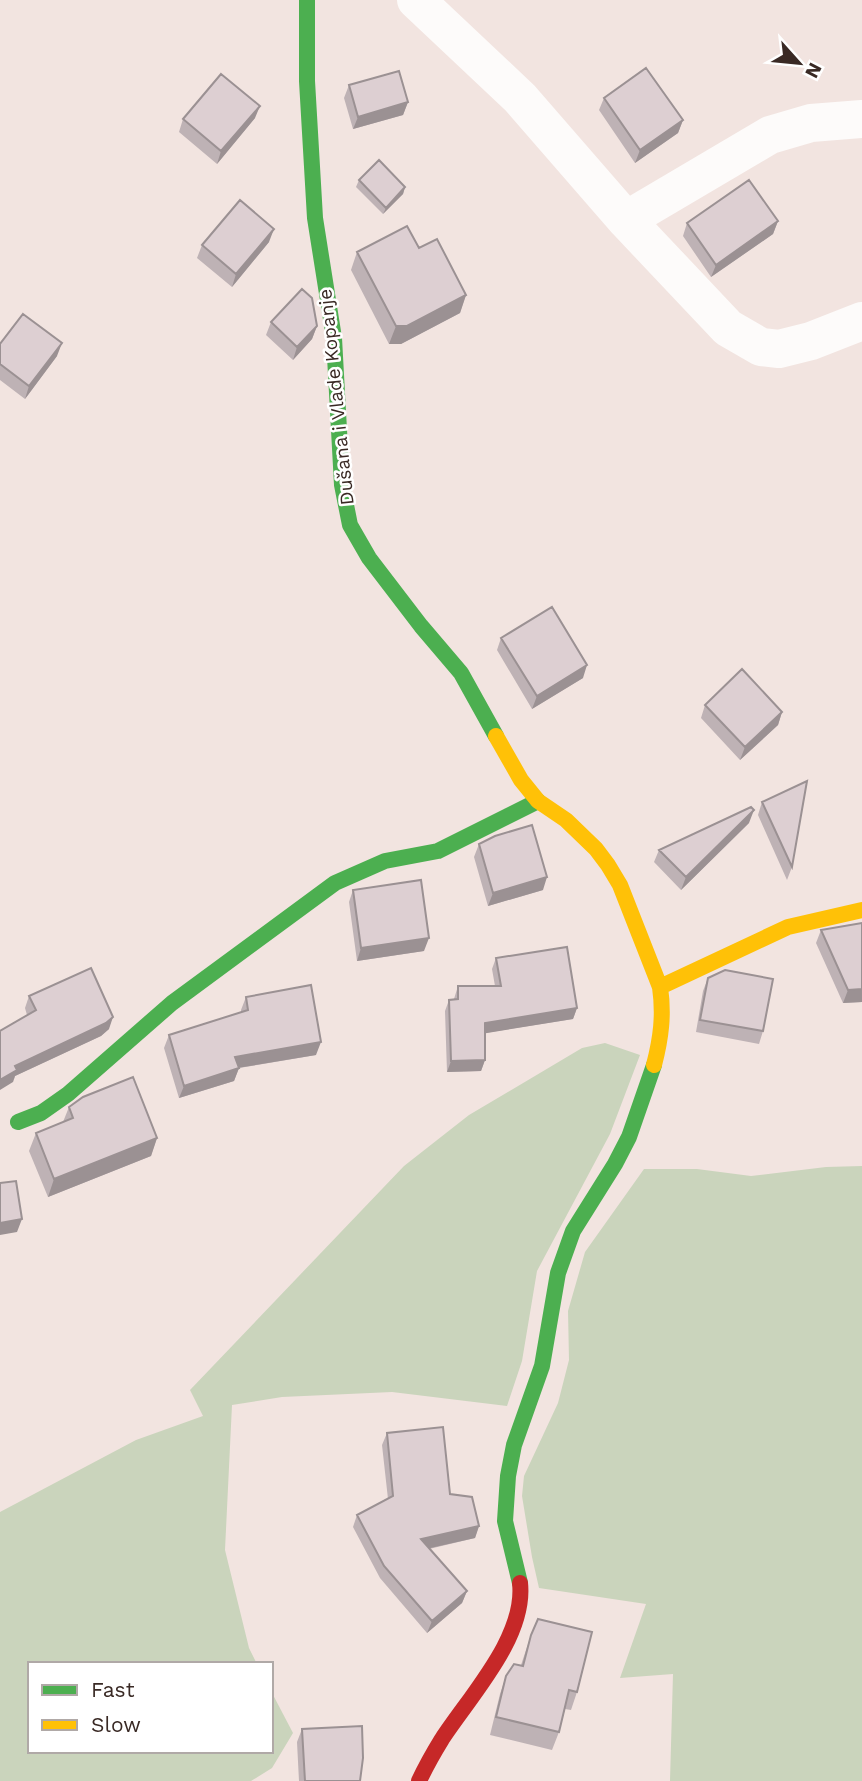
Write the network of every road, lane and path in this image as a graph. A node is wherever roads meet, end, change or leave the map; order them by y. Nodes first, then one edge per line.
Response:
1 (307, 0) edge
2 (416, 0) edge
3 (862, 119) edge
4 (626, 220) junction
5 (862, 321) edge
6 (538, 801) junction
7 (862, 910) edge
8 (660, 987) junction
9 (18, 1122) dead end
10 (419, 1781) edge

1 - 6 street, Dušana i Vlade Kopanje
2 - 4 street
3 - 4 street
4 - 5 street
6 - 8 street, Dušana i Vlade Kopanje
6 - 9 street
7 - 8 street
8 - 10 street, Dušana i Vlade Kopanje

